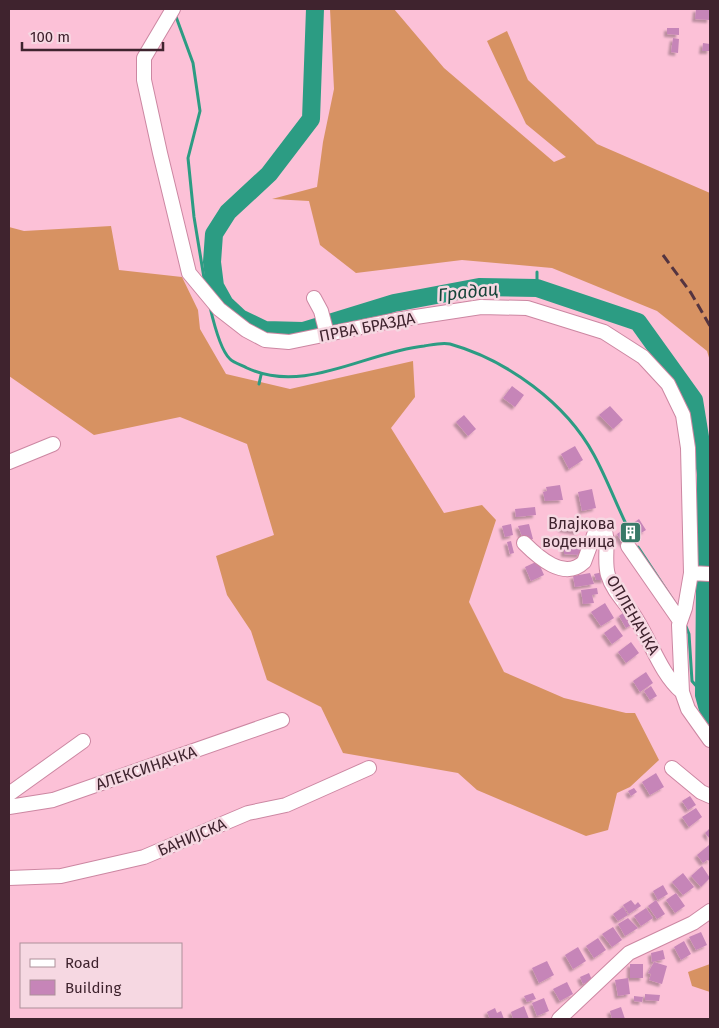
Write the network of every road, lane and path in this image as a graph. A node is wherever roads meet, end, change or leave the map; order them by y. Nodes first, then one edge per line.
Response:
1 (170, 13) edge
2 (314, 298) dead end
3 (327, 334) junction
4 (53, 444) dead end
5 (9, 462) edge
6 (524, 542) dead end
7 (628, 546) dead end
8 (700, 574) edge
9 (682, 614) junction
10 (681, 657) junction
11 (660, 663) junction
12 (682, 692) junction
13 (282, 720) dead end
14 (710, 740) edge
15 (83, 741) dead end
16 (369, 768) dead end
17 (672, 768) dead end
18 (9, 794) edge
19 (710, 796) edge
20 (9, 807) edge
21 (9, 878) edge
22 (710, 911) edge
23 (560, 1019) edge

1 - 3 street, ПРВА БРАЗДА
2 - 3 street
3 - 8 street, ПРВА БРАЗДА
4 - 5 street
6 - 11 street, ОПЛЕНАЧКА
7 - 9 street
8 - 9 street, ПРВА БРАЗДА
9 - 10 street, ПРВА БРАЗДА
10 - 11 street
10 - 12 street, ПРВА БРАЗДА
11 - 12 street, ОПЛЕНАЧКА
12 - 14 street, ПРВА БРАЗДА
13 - 20 street, АЛЕКСИНАЧКА
15 - 18 street
16 - 21 street, БАНИЈСКА
17 - 19 street
22 - 23 street

